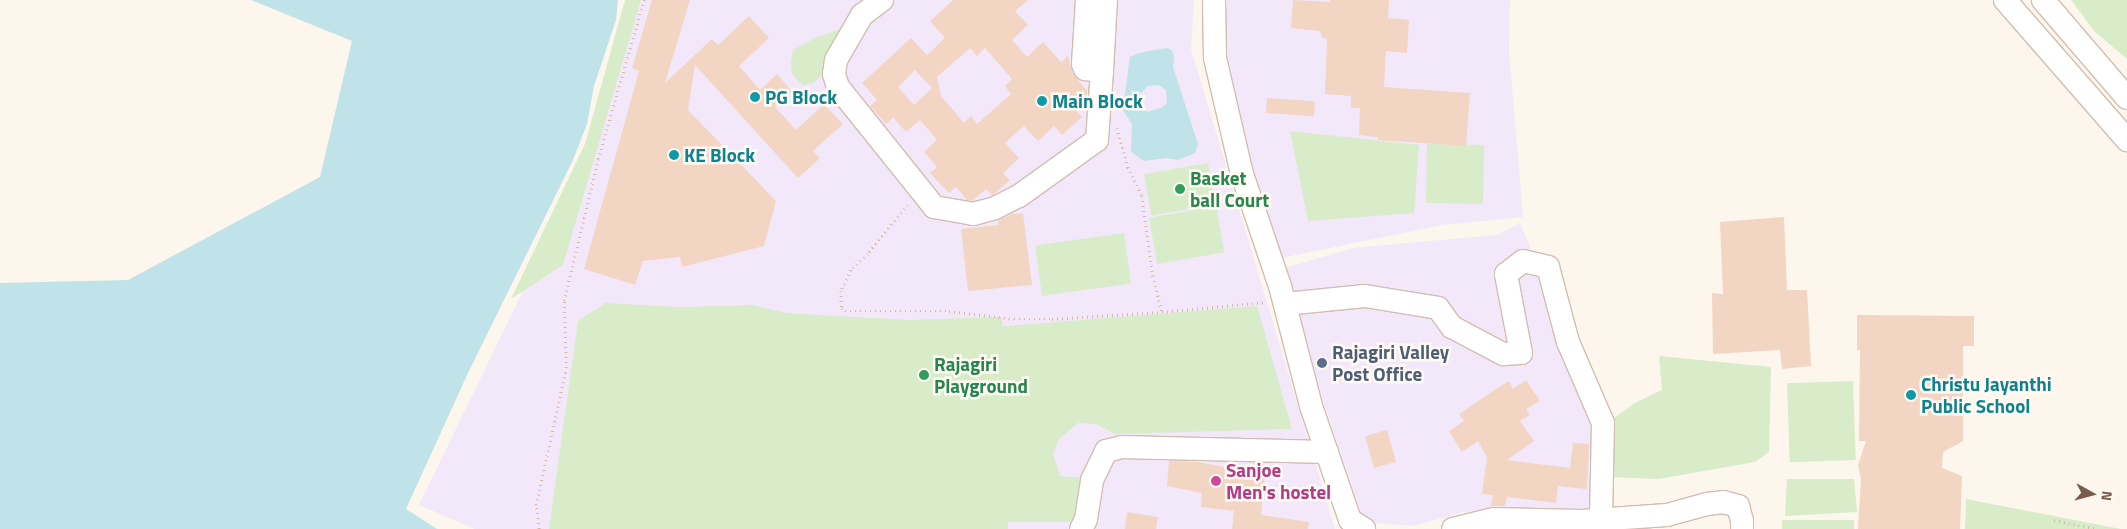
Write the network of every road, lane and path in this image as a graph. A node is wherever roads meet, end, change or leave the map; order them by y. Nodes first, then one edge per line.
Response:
1 (644, 0) edge
2 (882, 0) edge
3 (1087, 0) edge
4 (1106, 0) edge
5 (1214, 0) edge
6 (2005, 0) edge
7 (2043, 0) edge
8 (1102, 70) junction
9 (2127, 98) edge
10 (1099, 116) junction
11 (2127, 140) edge
12 (920, 190) junction
13 (1278, 302) junction
14 (1162, 312) junction
15 (1327, 452) junction
16 (1602, 520) junction
17 (2054, 520) dead end
18 (539, 529) edge
19 (1081, 529) edge
20 (1364, 529) edge
21 (1453, 529) edge
22 (1742, 529) edge
23 (2097, 529) edge

1 - 18 path
2 - 12 street
3 - 8 street
4 - 8 street
5 - 13 street
6 - 11 street
7 - 9 street
8 - 10 street
10 - 12 street
10 - 14 path
12 - 14 path
13 - 14 path
13 - 15 street
13 - 16 street
15 - 19 street
15 - 20 street
16 - 21 street
16 - 22 street
17 - 23 path

